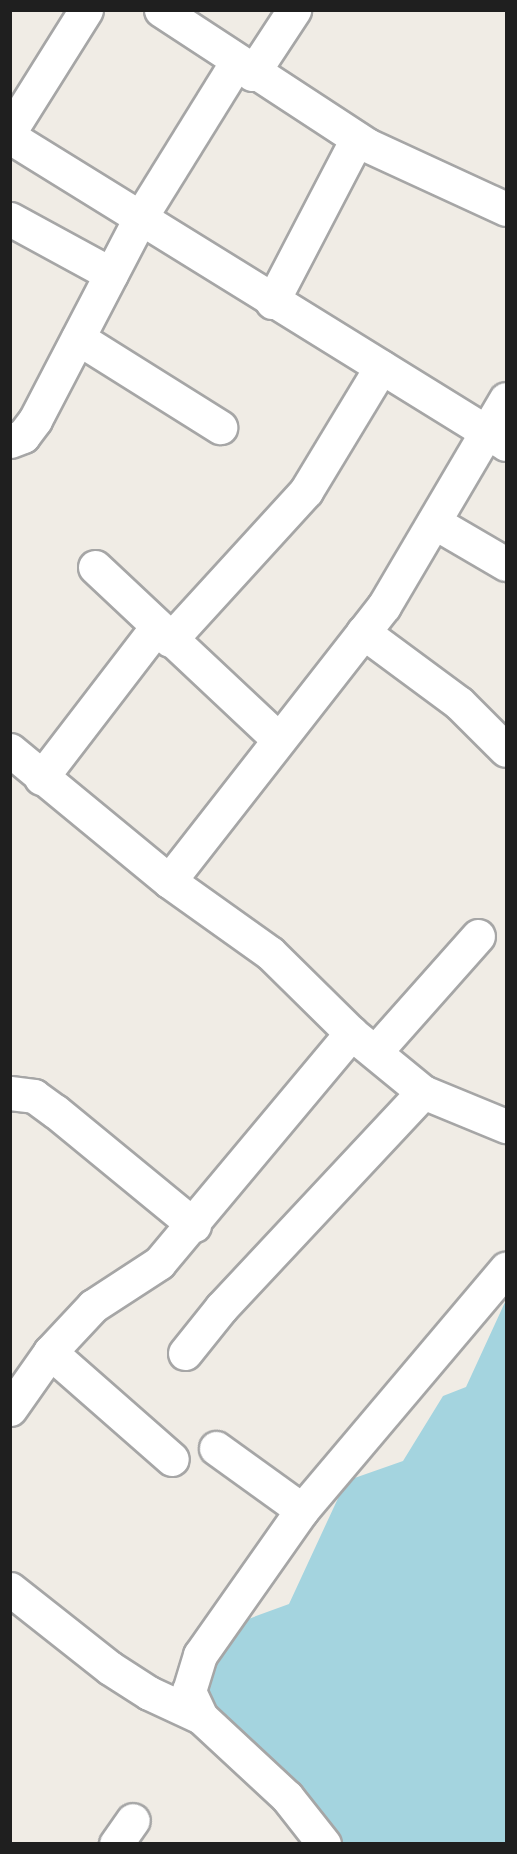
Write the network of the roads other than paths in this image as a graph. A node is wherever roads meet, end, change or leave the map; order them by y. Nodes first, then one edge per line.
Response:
1 (86, 10) edge
2 (161, 10) edge
3 (294, 10) edge
4 (244, 68) junction
5 (10, 131) edge
6 (10, 137) edge
7 (357, 139) junction
8 (506, 206) edge
9 (140, 218) junction
10 (10, 219) edge
11 (111, 274) junction
12 (272, 302) junction
13 (78, 338) junction
14 (381, 367) junction
15 (507, 399) edge
16 (220, 427) dead end
17 (496, 439) edge
18 (10, 441) edge
19 (434, 522) junction
20 (507, 564) edge
21 (95, 567) dead end
22 (363, 632) junction
23 (163, 634) junction
24 (277, 738) junction
25 (10, 750) edge
26 (507, 750) edge
27 (42, 778) junction
28 (169, 881) junction
29 (478, 936) dead end
30 (363, 1043) junction
31 (423, 1092) junction
32 (10, 1093) edge
33 (507, 1126) edge
34 (194, 1225) junction
35 (507, 1269) edge
36 (50, 1352) junction
37 (185, 1353) dead end
38 (11, 1409) edge
39 (216, 1448) dead end
40 (171, 1459) dead end
41 (302, 1510) junction
42 (10, 1589) edge
43 (201, 1717) junction
44 (324, 1844) edge

1 - 5 street
2 - 4 street
3 - 4 street
4 - 7 street
4 - 9 street
6 - 9 street
7 - 8 street
7 - 12 street
9 - 11 street
9 - 12 street
10 - 11 street
11 - 13 street
12 - 14 street
13 - 16 street
13 - 18 street
14 - 17 street
14 - 23 street
15 - 17 street
17 - 19 street
19 - 20 street
19 - 22 street
21 - 23 street
22 - 24 street
22 - 26 street
23 - 24 street
23 - 27 street
24 - 28 street
25 - 27 street
27 - 28 street
28 - 30 street
29 - 30 street
30 - 31 street
30 - 34 street
31 - 33 street
31 - 37 street
32 - 34 street
34 - 36 street
35 - 41 street
36 - 38 street
36 - 40 street
39 - 41 street
41 - 43 street
42 - 43 street
43 - 44 street

